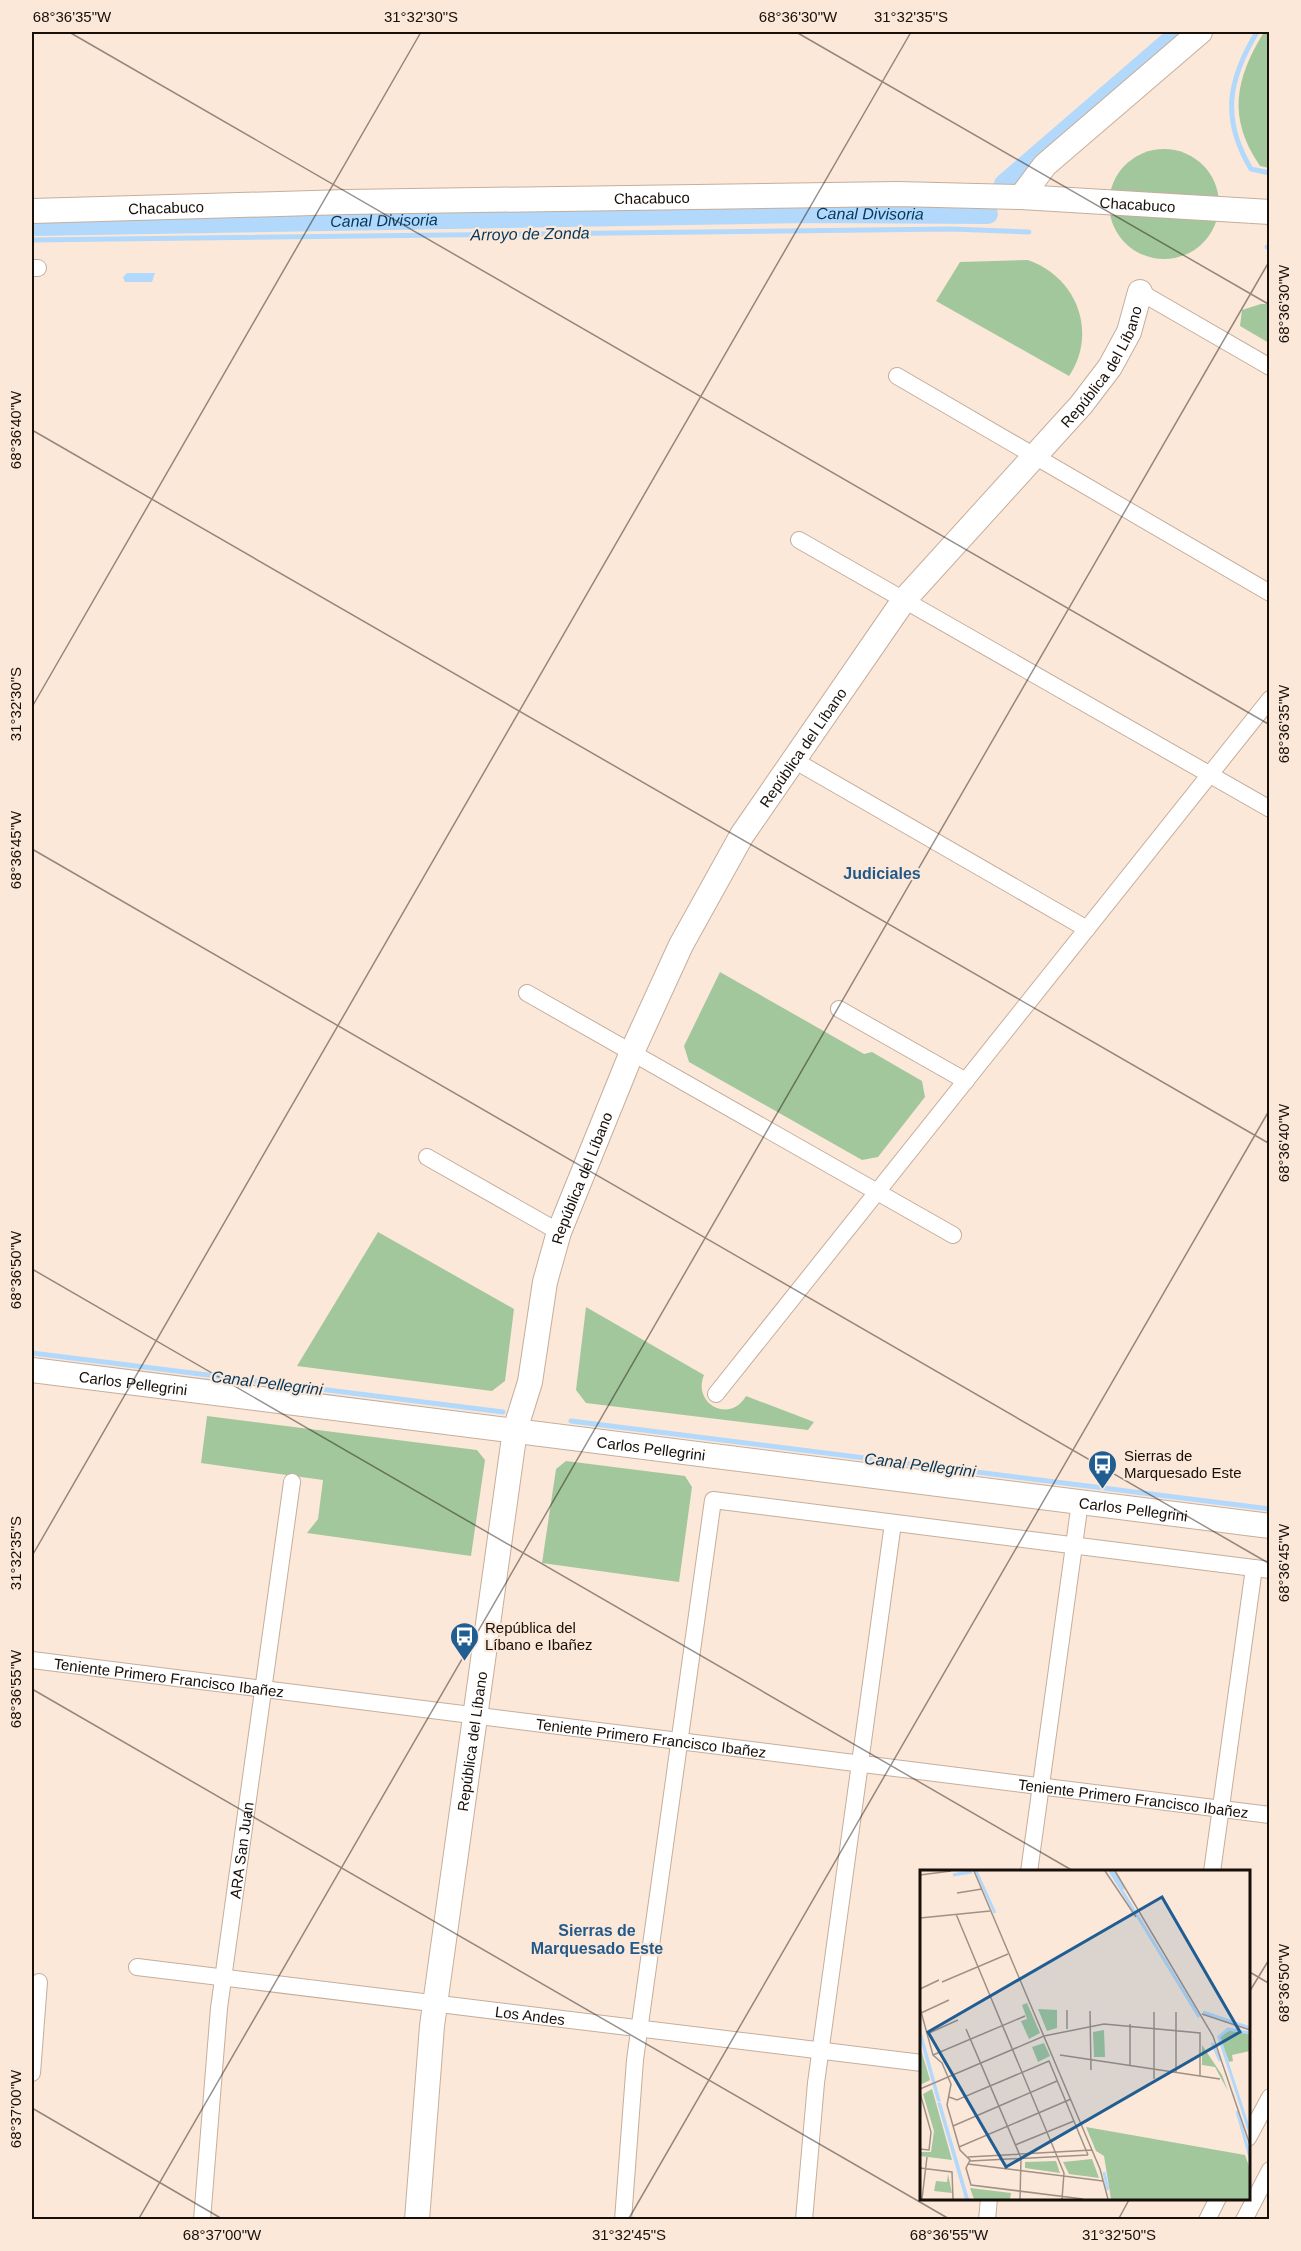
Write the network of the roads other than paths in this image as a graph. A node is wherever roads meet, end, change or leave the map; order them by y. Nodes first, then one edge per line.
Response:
1 (1200, 32) edge
2 (1021, 197) junction
3 (32, 211) edge
4 (1269, 212) edge
5 (1140, 292) joint
6 (1269, 367) edge
7 (897, 376) dead end
8 (1035, 456) junction
9 (799, 540) dead end
10 (1269, 593) edge
11 (904, 600) junction
12 (1269, 699) edge
13 (792, 759) junction
14 (1209, 774) junction
15 (1269, 809) edge
16 (1087, 929) junction
17 (527, 993) dead end
18 (839, 1010) dead end
19 (632, 1052) junction
20 (966, 1081) junction
21 (427, 1157) dead end
22 (877, 1192) junction
23 (559, 1232) junction
24 (953, 1235) dead end
25 (32, 1370) edge
26 (717, 1394) dead end
27 (515, 1430) junction
28 (292, 1482) dead end
29 (1080, 1502) junction
30 (893, 1522) junction
31 (1269, 1526) edge
32 (1074, 1545) junction
33 (1262, 1569) edge
34 (32, 1660) edge
35 (263, 1690) junction
36 (476, 1717) junction
37 (679, 1742) junction
38 (860, 1764) junction
39 (1041, 1787) junction
40 (1221, 1809) junction
41 (1269, 1815) edge
42 (1029, 1870) edge
43 (1212, 1870) edge
44 (137, 1967) dead end
45 (223, 1977) junction
46 (39, 1983) dead end
47 (436, 2004) junction
48 (639, 2029) junction
49 (820, 2051) junction
50 (920, 2064) edge
51 (32, 2073) edge
52 (1263, 2103) edge
53 (1250, 2133) edge
54 (1269, 2170) edge
55 (989, 2200) edge
56 (1217, 2200) edge
57 (201, 2220) edge
58 (417, 2220) edge
59 (622, 2220) edge
60 (804, 2220) edge
61 (987, 2220) edge
62 (1207, 2220) edge
63 (1244, 2220) edge

1 - 2 street
2 - 3 street, Chacabuco
2 - 4 street, Chacabuco
5 - 6 street
5 - 8 street, República del Líbano
7 - 8 street
8 - 10 street
8 - 11 street, República del Líbano
9 - 11 street
11 - 13 street, República del Líbano
11 - 14 street
12 - 14 street
13 - 16 street
13 - 19 street, República del Líbano
14 - 15 street
14 - 16 street
16 - 20 street
17 - 19 street
18 - 20 street
19 - 22 street
19 - 23 street, República del Líbano
20 - 22 street
21 - 23 street
22 - 24 street
22 - 26 street
23 - 27 street, República del Líbano
25 - 27 street, Carlos Pellegrini
27 - 29 street, Carlos Pellegrini
27 - 36 street, República del Líbano
28 - 35 street, ARA San Juan
29 - 31 street, Carlos Pellegrini
29 - 32 street
30 - 32 street
30 - 37 street
30 - 38 street
32 - 33 street
32 - 39 street
33 - 40 street
34 - 35 street, Teniente Primero Francisco Ibañez
35 - 36 street, Teniente Primero Francisco Ibañez
35 - 45 street, ARA San Juan
36 - 37 street, Teniente Primero Francisco Ibañez
36 - 47 street, República del Líbano
37 - 38 street, Teniente Primero Francisco Ibañez
37 - 48 street
38 - 39 street, Teniente Primero Francisco Ibañez
38 - 49 street
39 - 40 street, Teniente Primero Francisco Ibañez
39 - 42 street
40 - 41 street, Teniente Primero Francisco Ibañez
40 - 43 street
44 - 45 street, Los Andes
45 - 47 street, Los Andes
45 - 57 street, ARA San Juan
46 - 51 street
47 - 48 street, Los Andes
47 - 58 street, República del Líbano
48 - 49 street, Los Andes
48 - 59 street
49 - 50 street, Los Andes
49 - 60 street
52 - 53 street
54 - 63 street
55 - 61 street
56 - 62 street

